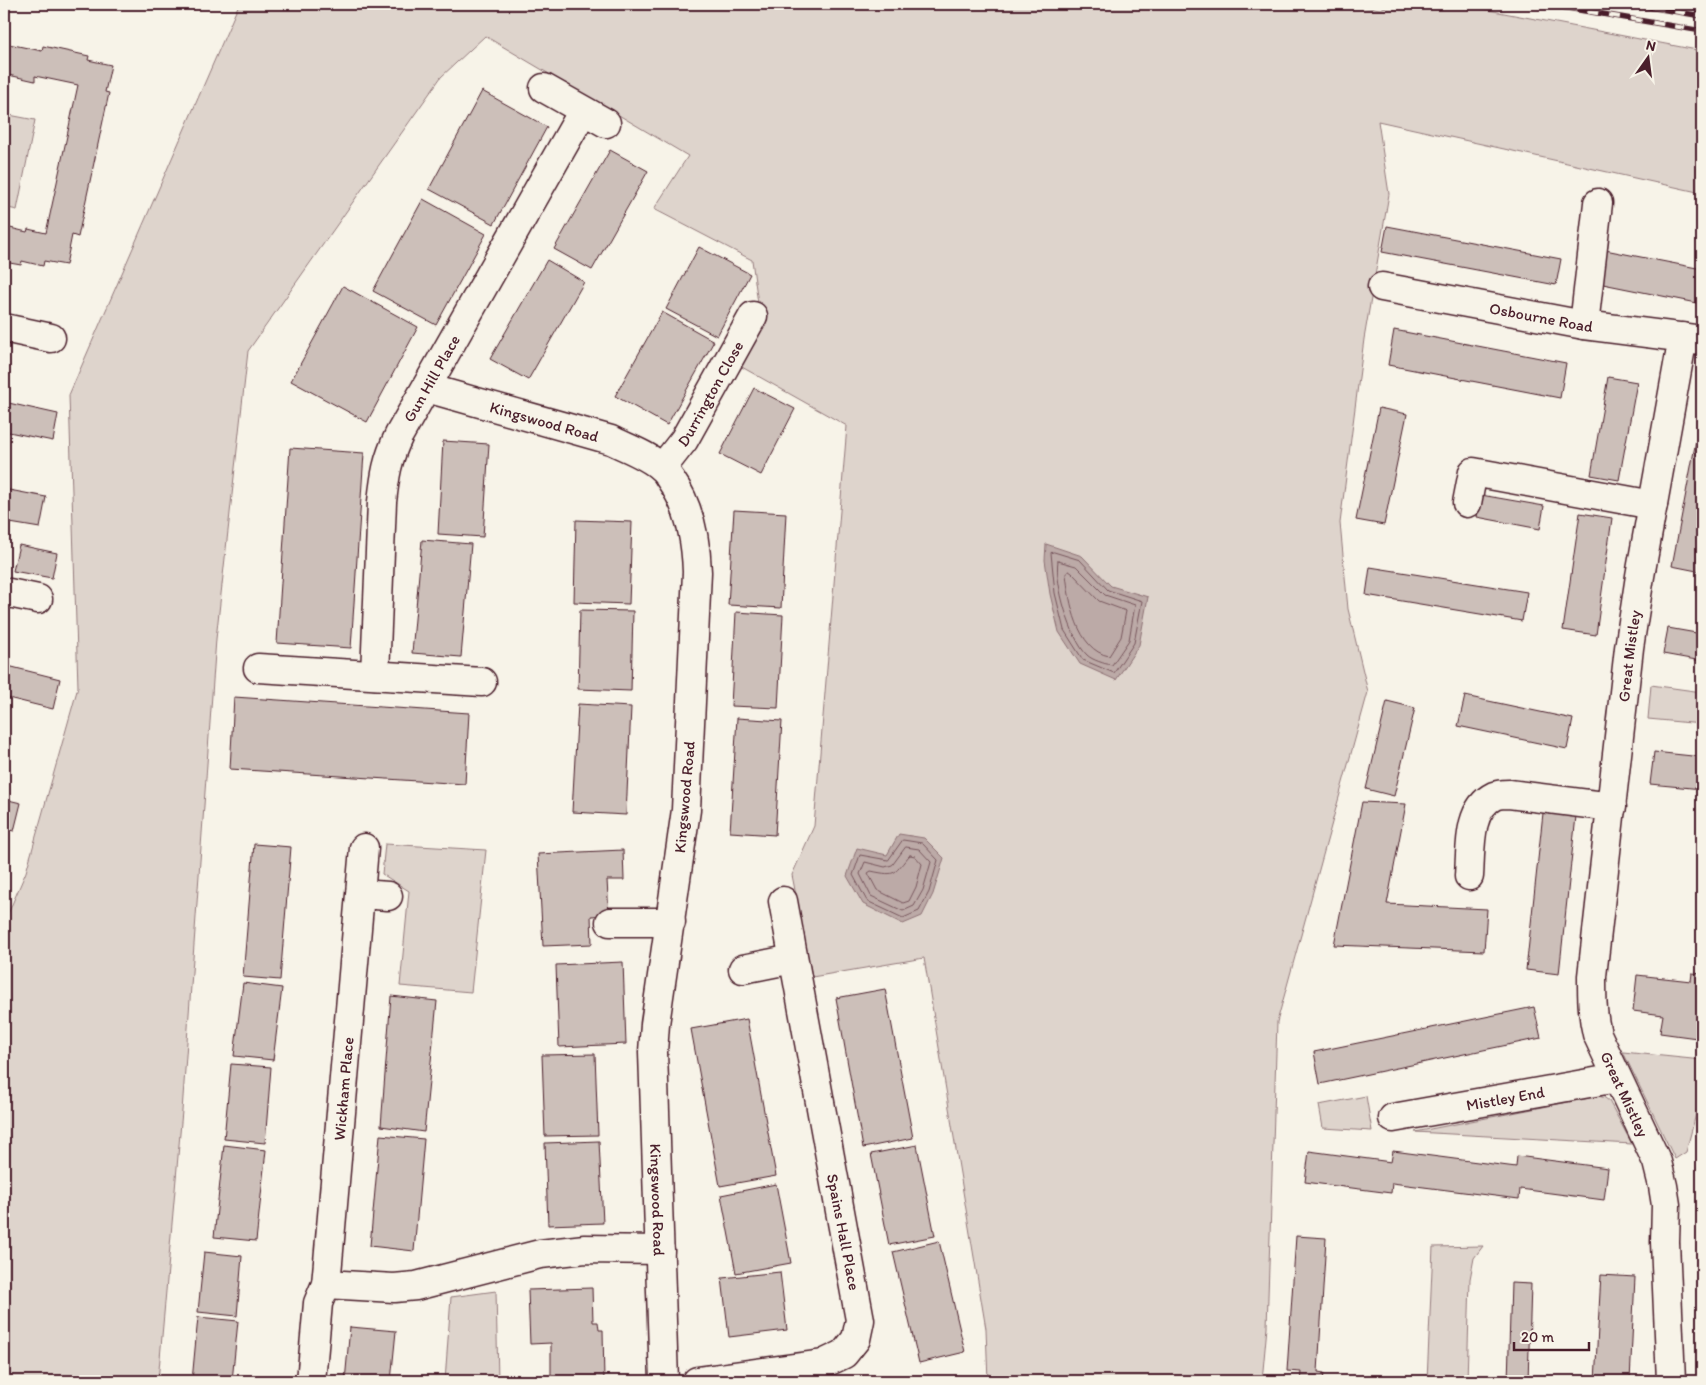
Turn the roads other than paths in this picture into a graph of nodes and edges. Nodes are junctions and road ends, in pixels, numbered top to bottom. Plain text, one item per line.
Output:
1 (544, 88) dead end
2 (1598, 203) dead end
3 (1382, 286) dead end
4 (753, 316) dead end
5 (1584, 325) junction
6 (4, 328) edge
7 (51, 338) dead end
8 (1692, 338) edge
9 (428, 388) junction
10 (662, 468) junction
11 (1467, 503) dead end
12 (1653, 505) junction
13 (4, 592) edge
14 (38, 599) dead end
15 (258, 668) dead end
16 (375, 676) junction
17 (482, 682) dead end
18 (1612, 807) junction
19 (364, 848) dead end
20 (1469, 876) dead end
21 (361, 894) junction
22 (388, 896) dead end
23 (783, 902) dead end
24 (610, 922) dead end
25 (671, 922) junction
26 (793, 959) junction
27 (743, 968) dead end
28 (1617, 1078) junction
29 (1393, 1118) dead end
30 (660, 1250) junction
31 (326, 1284) junction
32 (807, 1374) edge
33 (311, 1381) edge
34 (664, 1381) edge
35 (697, 1381) edge
36 (1671, 1381) edge

1 - 9 street, Gun Hill Place
2 - 5 street
3 - 5 street, Osbourne Road
4 - 10 street, Durrington Close
5 - 8 street, Osbourne Road
6 - 7 street
8 - 12 street, Great Mistley
9 - 10 street, Kingswood Road
9 - 16 street, Gun Hill Place
10 - 25 street, Kingswood Road
11 - 12 street
12 - 18 street, Great Mistley
13 - 14 street
15 - 16 street
16 - 17 street
18 - 20 street
18 - 28 street, Great Mistley
19 - 21 street, Wickham Place
21 - 22 street
21 - 31 street, Wickham Place
23 - 26 street, Spains Hall Place
24 - 25 street
25 - 30 street, Kingswood Road
26 - 27 street
26 - 32 street, Spains Hall Place
28 - 29 street, Mistley End
28 - 36 street, Great Mistley
30 - 31 street
30 - 34 street, Kingswood Road
31 - 33 street, Wickham Place
32 - 35 street, Spains Hall Place

